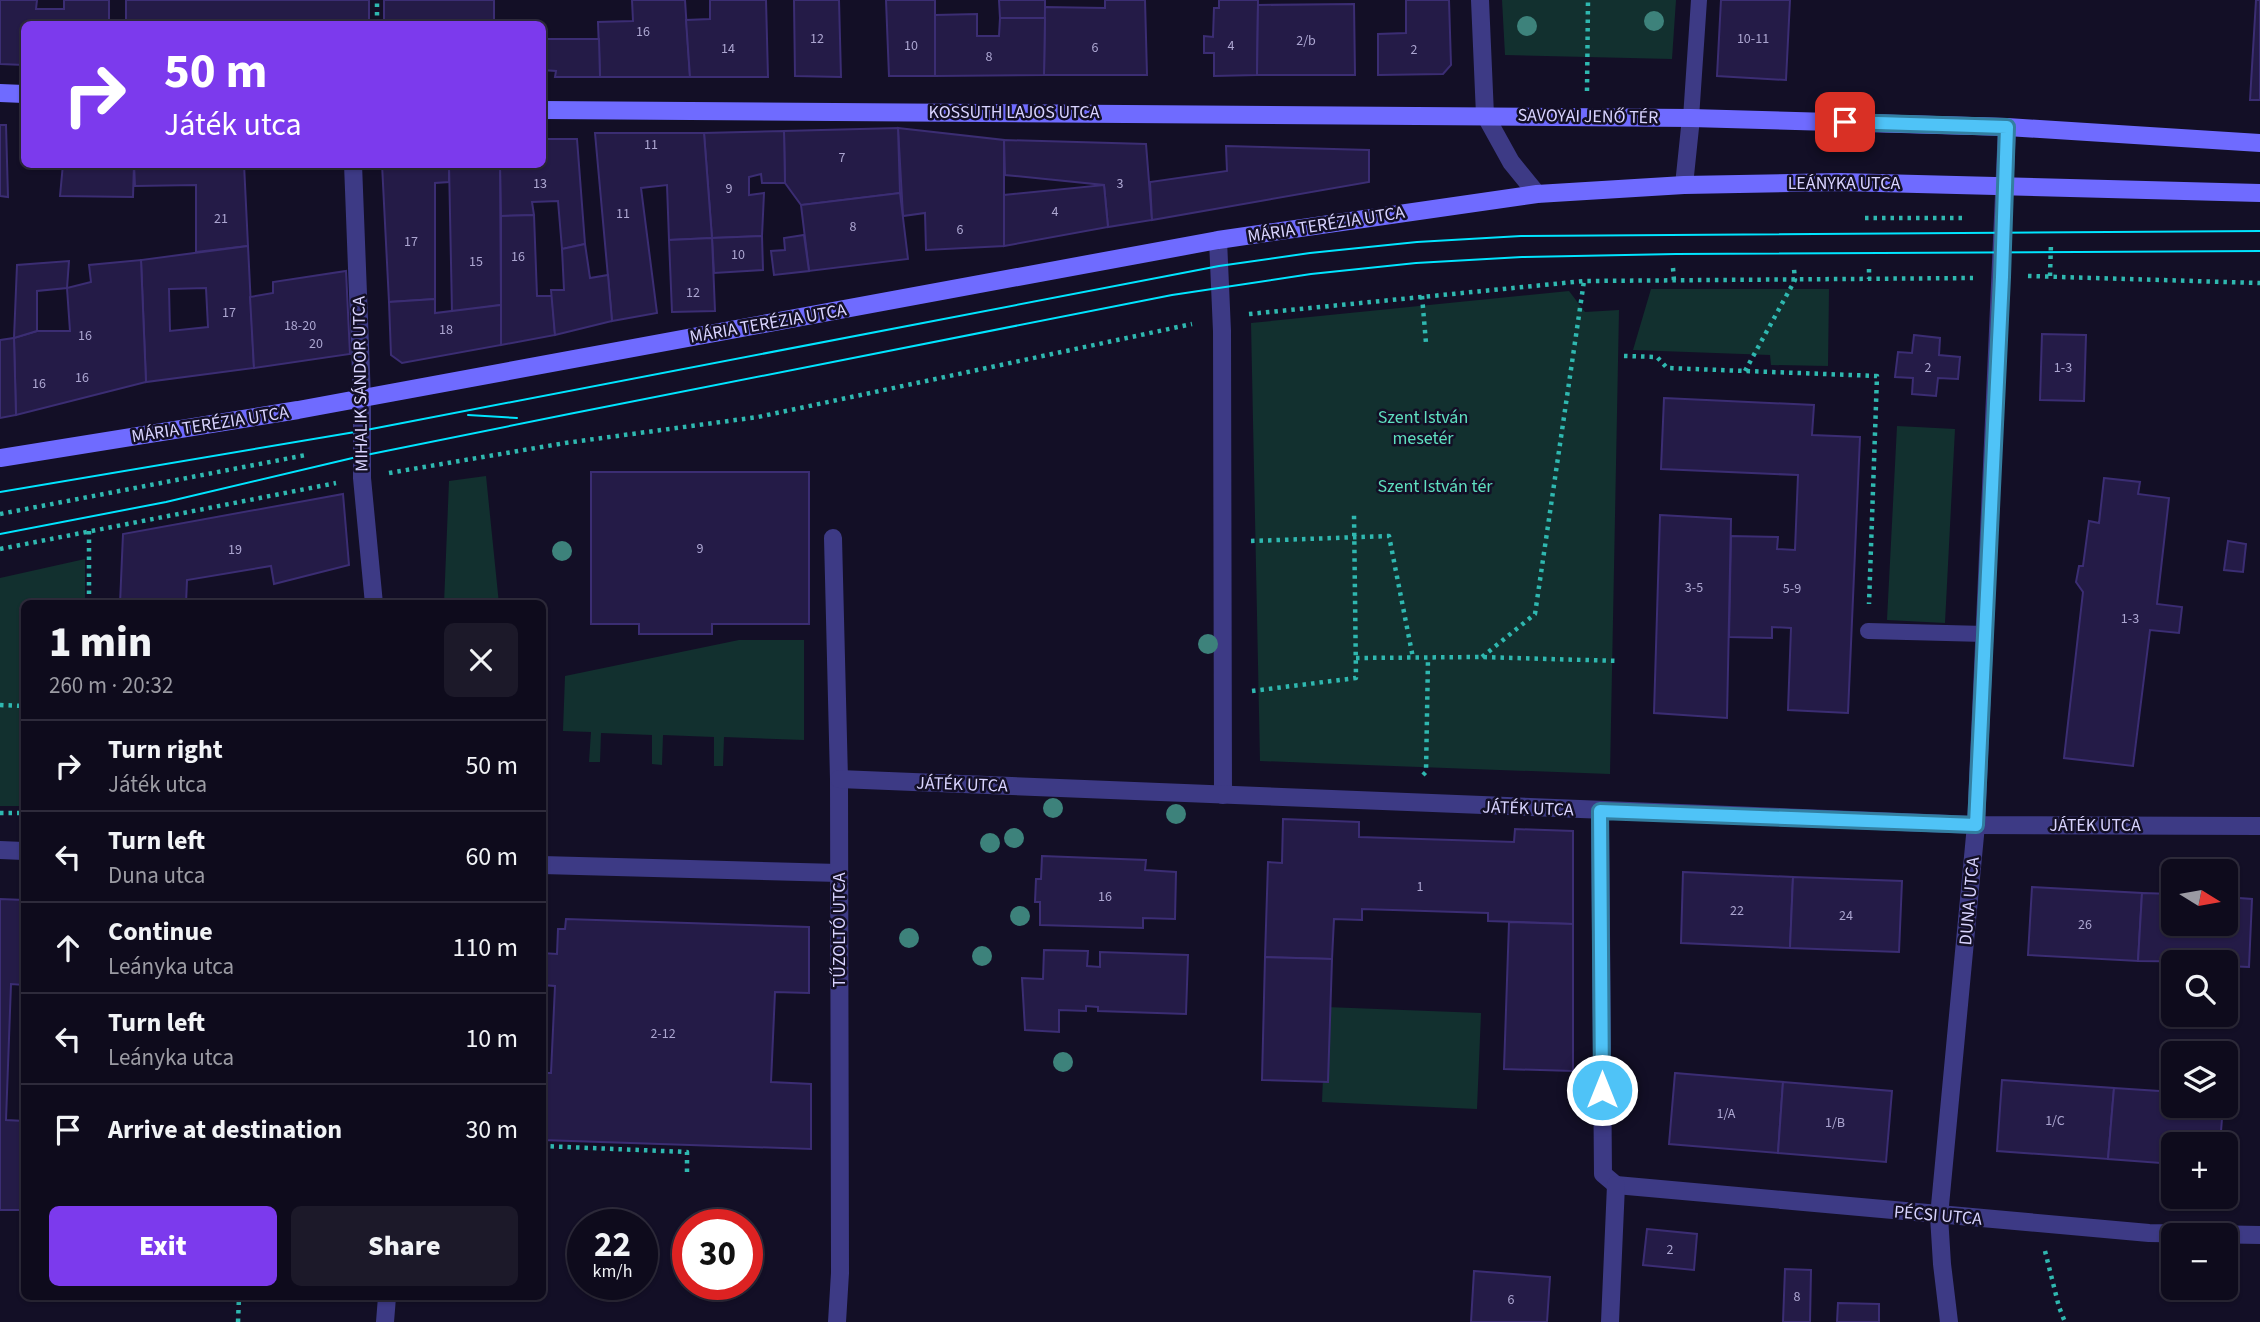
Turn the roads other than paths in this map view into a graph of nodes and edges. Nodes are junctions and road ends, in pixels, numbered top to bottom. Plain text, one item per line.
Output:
1 (1480, 0) edge
2 (1699, 0) edge
3 (0, 93) edge
4 (21, 94) edge
5 (546, 110) edge
6 (1485, 115) junction
7 (1690, 118) junction
8 (2007, 127) junction
9 (2260, 143) edge
10 (353, 168) edge
11 (1684, 185) junction
12 (2005, 186) junction
13 (2260, 193) edge
14 (1537, 194) junction
15 (1218, 240) junction
16 (362, 397) junction
17 (0, 458) edge
18 (833, 538) dead end
19 (374, 600) edge
20 (1868, 631) road end
21 (1985, 635) junction
22 (839, 779) junction
23 (1223, 795) junction
24 (1600, 811) junction
25 (1976, 825) junction
26 (2260, 826) edge
27 (0, 850) edge
28 (21, 851) edge
29 (546, 865) edge
30 (839, 873) junction
31 (1616, 1185) junction
32 (1940, 1216) junction
33 (2260, 1234) edge
34 (387, 1300) edge
35 (385, 1322) edge
36 (837, 1322) edge
37 (1610, 1322) edge
38 (1949, 1322) edge

1 - 6 street, SAVOYAI JENŐ TÉR
2 - 7 lane
3 - 4 main road
5 - 6 main road, KOSSUTH LAJOS UTCA
6 - 7 main road, SAVOYAI JENŐ TÉR
6 - 14 street, SAVOYAI JENŐ TÉR
7 - 8 main road
7 - 11 street
8 - 9 main road
8 - 12 street
10 - 16 street, MIHALIK SÁNDOR UTCA
11 - 12 main road, LEÁNYKA UTCA
11 - 14 main road
12 - 13 main road, LEÁNYKA UTCA
12 - 21 street, DUNA UTCA
14 - 15 main road, MÁRIA TERÉZIA UTCA
15 - 16 main road, MÁRIA TERÉZIA UTCA
15 - 23 street
16 - 17 main road, MÁRIA TERÉZIA UTCA
16 - 19 street, MIHALIK SÁNDOR UTCA
18 - 22 street, TŰZOLTÓ UTCA
20 - 21 lane
21 - 25 street, DUNA UTCA
22 - 23 street, JÁTÉK UTCA
22 - 30 street, TŰZOLTÓ UTCA
23 - 24 street, JÁTÉK UTCA
24 - 25 street, JÁTÉK UTCA
24 - 31 street
25 - 26 street, JÁTÉK UTCA
25 - 32 street, DUNA UTCA
27 - 28 street
29 - 30 street
30 - 36 street, TŰZOLTÓ UTCA
31 - 32 street, PÉCSI UTCA
31 - 37 street
32 - 33 street, PÉCSI UTCA
32 - 38 street, DUNA UTCA
34 - 35 street

